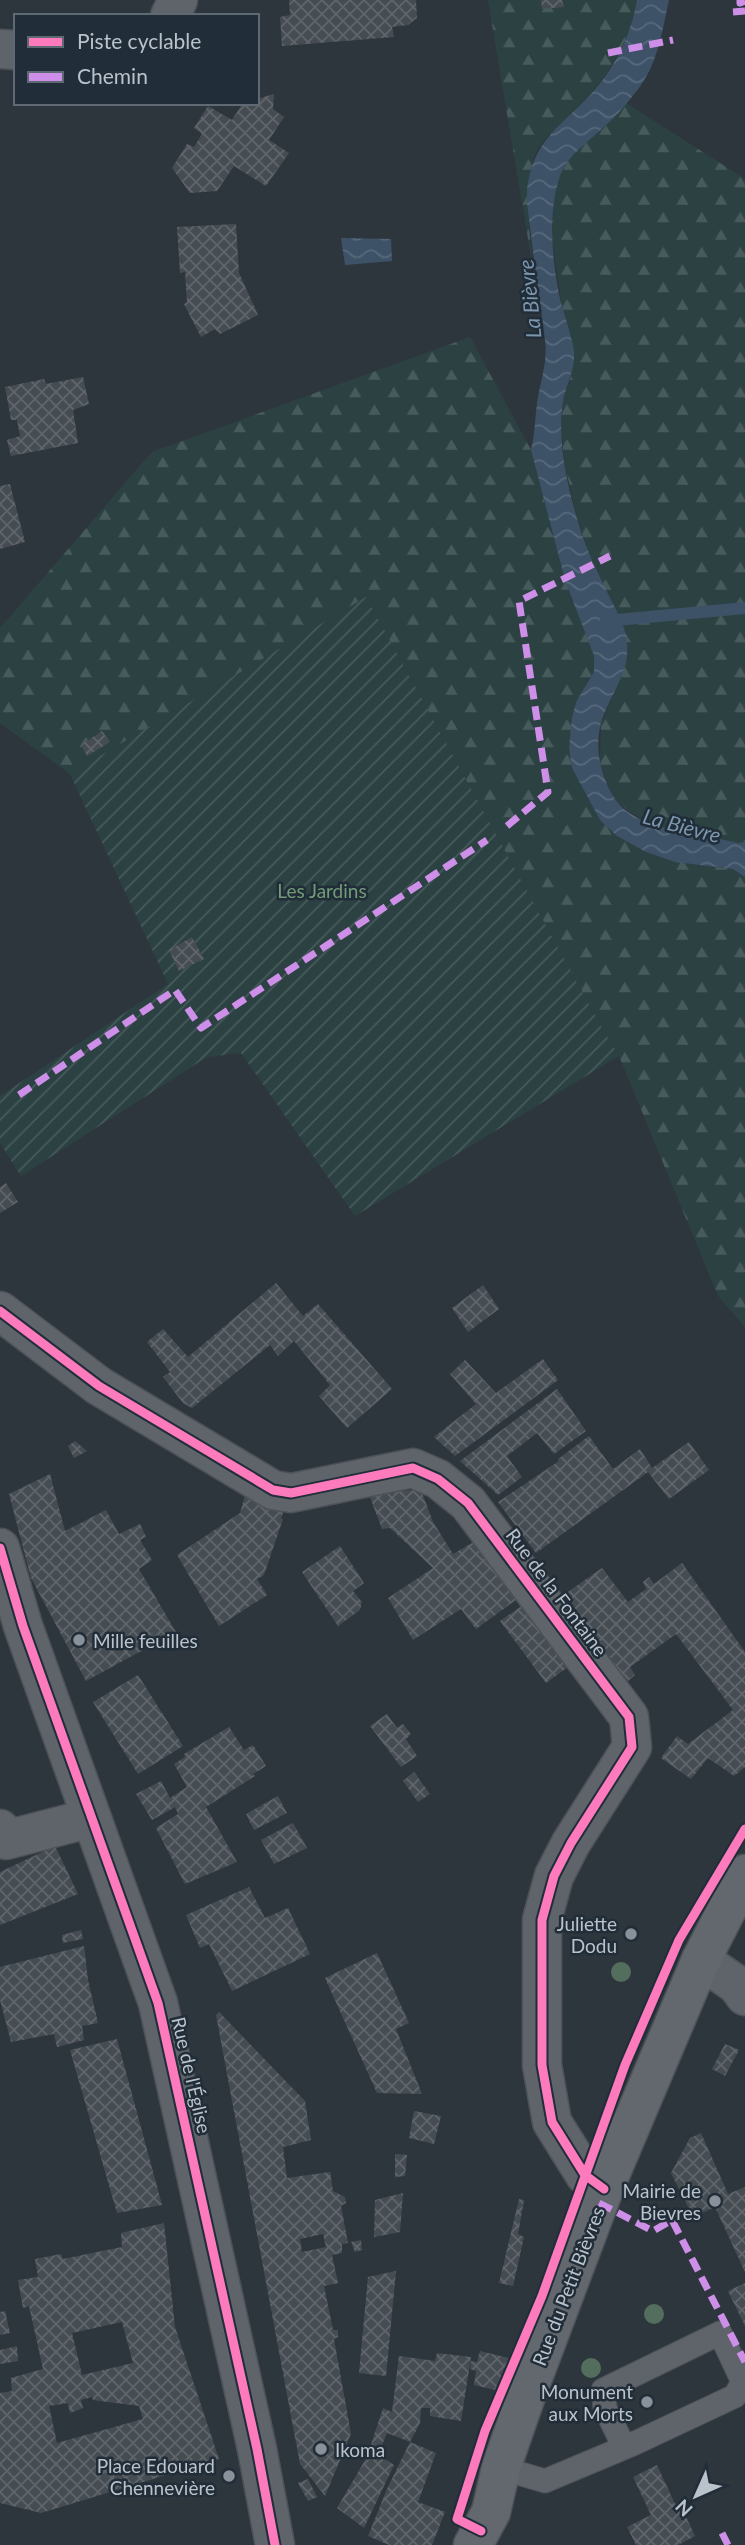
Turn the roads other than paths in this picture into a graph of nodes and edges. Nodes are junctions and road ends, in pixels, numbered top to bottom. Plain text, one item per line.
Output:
1 (0, 1311) edge
2 (0, 1548) edge
3 (11, 1632) edge
4 (91, 1818) junction
5 (0, 1829) edge
6 (745, 1874) edge
7 (701, 1960) junction
8 (745, 1996) edge
9 (604, 2189) junction
10 (624, 2447) junction
11 (501, 2468) junction
12 (493, 2528) edge
13 (275, 2545) edge
14 (473, 2545) edge

1 - 9 street, Rue de la Fontaine
2 - 3 street, Rue de l'Église
3 - 4 street, Rue de l'Église
4 - 5 street
4 - 13 street, Rue de l'Église
6 - 7 street, Rue du Petit Bièvres
7 - 8 street
7 - 9 street, Rue du Petit Bièvres
9 - 11 street, Rue du Petit Bièvres
10 - 10 lane
10 - 11 lane
11 - 12 street, Rue du Petit Bièvres
12 - 14 street, Rue du Petit Bièvres

